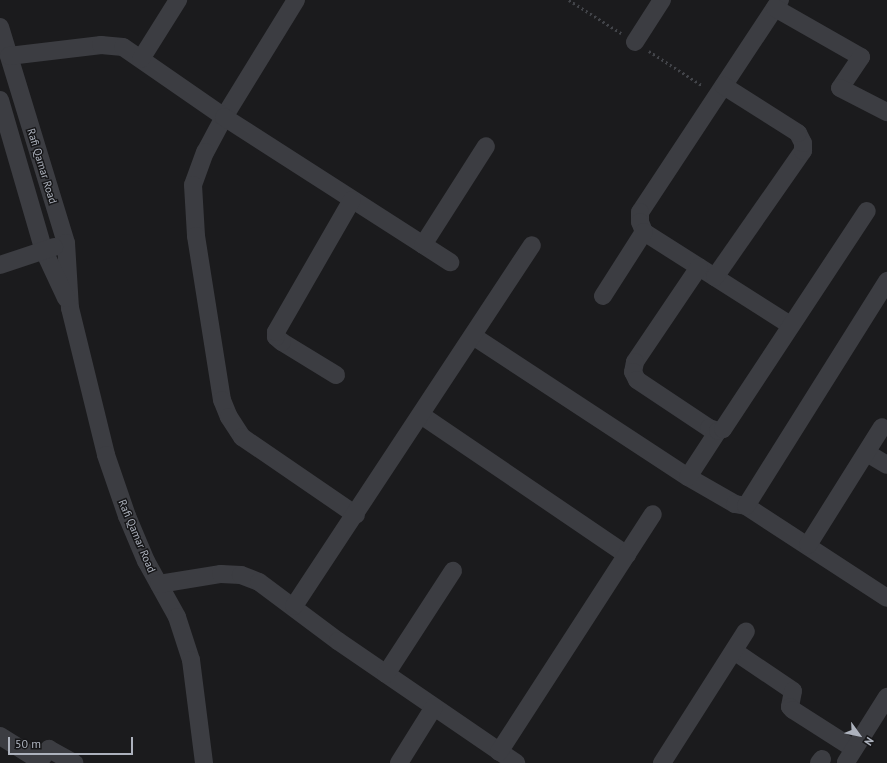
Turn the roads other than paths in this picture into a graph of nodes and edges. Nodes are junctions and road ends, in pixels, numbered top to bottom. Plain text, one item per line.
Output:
1 (178, 0) edge
2 (296, 0) edge
3 (662, 0) edge
4 (778, 4) edge
5 (0, 27) edge
6 (635, 42) dead end
7 (9, 56) junction
8 (141, 59) junction
9 (724, 86) junction
10 (0, 100) edge
11 (887, 112) edge
12 (224, 117) junction
13 (486, 146) dead end
14 (352, 200) junction
15 (867, 212) dead end
16 (644, 232) junction
17 (66, 243) junction
18 (423, 244) junction
19 (532, 245) dead end
20 (44, 251) junction
21 (450, 262) dead end
22 (0, 265) edge
23 (699, 267) junction
24 (715, 277) junction
25 (887, 281) edge
26 (603, 296) dead end
27 (70, 308) junction
28 (790, 325) junction
29 (473, 336) junction
30 (336, 376) dead end
31 (421, 415) junction
32 (882, 427) dead end
33 (718, 431) junction
34 (867, 452) junction
35 (887, 465) edge
36 (688, 477) junction
37 (746, 506) junction
38 (356, 514) junction
39 (654, 514) dead end
40 (808, 545) junction
41 (627, 555) junction
42 (453, 571) dead end
43 (159, 584) junction
44 (887, 598) edge
45 (294, 606) junction
46 (746, 631) dead end
47 (734, 651) junction
48 (386, 674) junction
49 (887, 697) edge
50 (434, 707) junction
51 (0, 736) edge
52 (499, 752) junction
53 (39, 762) edge
54 (74, 763) edge
55 (204, 763) edge
56 (399, 763) edge
57 (516, 763) edge
58 (662, 763) edge

1 - 8 street
2 - 12 street
3 - 6 street
4 - 9 street
4 - 11 street
5 - 7 street, Rafi Qamar Road
7 - 8 street
7 - 17 street, Rafi Qamar Road
8 - 12 street
9 - 16 street
9 - 24 street
10 - 20 street, Rafi Qamar Road
12 - 14 street
12 - 38 street
13 - 18 street
14 - 18 street
14 - 30 street
15 - 28 street
16 - 23 street
16 - 26 street
17 - 20 street
17 - 27 street, Rafi Qamar Road
18 - 21 street
19 - 29 street
20 - 22 street
20 - 27 street, Rafi Qamar Road
23 - 24 street
23 - 33 street
24 - 28 street
25 - 37 street
27 - 43 street, Rafi Qamar Road
28 - 33 street
29 - 31 street
29 - 36 street
31 - 38 street
31 - 41 street
32 - 34 street
33 - 36 street
34 - 35 street
34 - 40 street
36 - 37 street
37 - 40 street
38 - 45 street
39 - 41 street
40 - 44 street
41 - 52 street
42 - 48 street
43 - 45 street
43 - 55 street, Rafi Qamar Road
45 - 48 street
46 - 47 street
47 - 49 street
47 - 58 street
48 - 50 street
50 - 52 street
50 - 56 street
51 - 53 street
52 - 57 street
53 - 54 street

